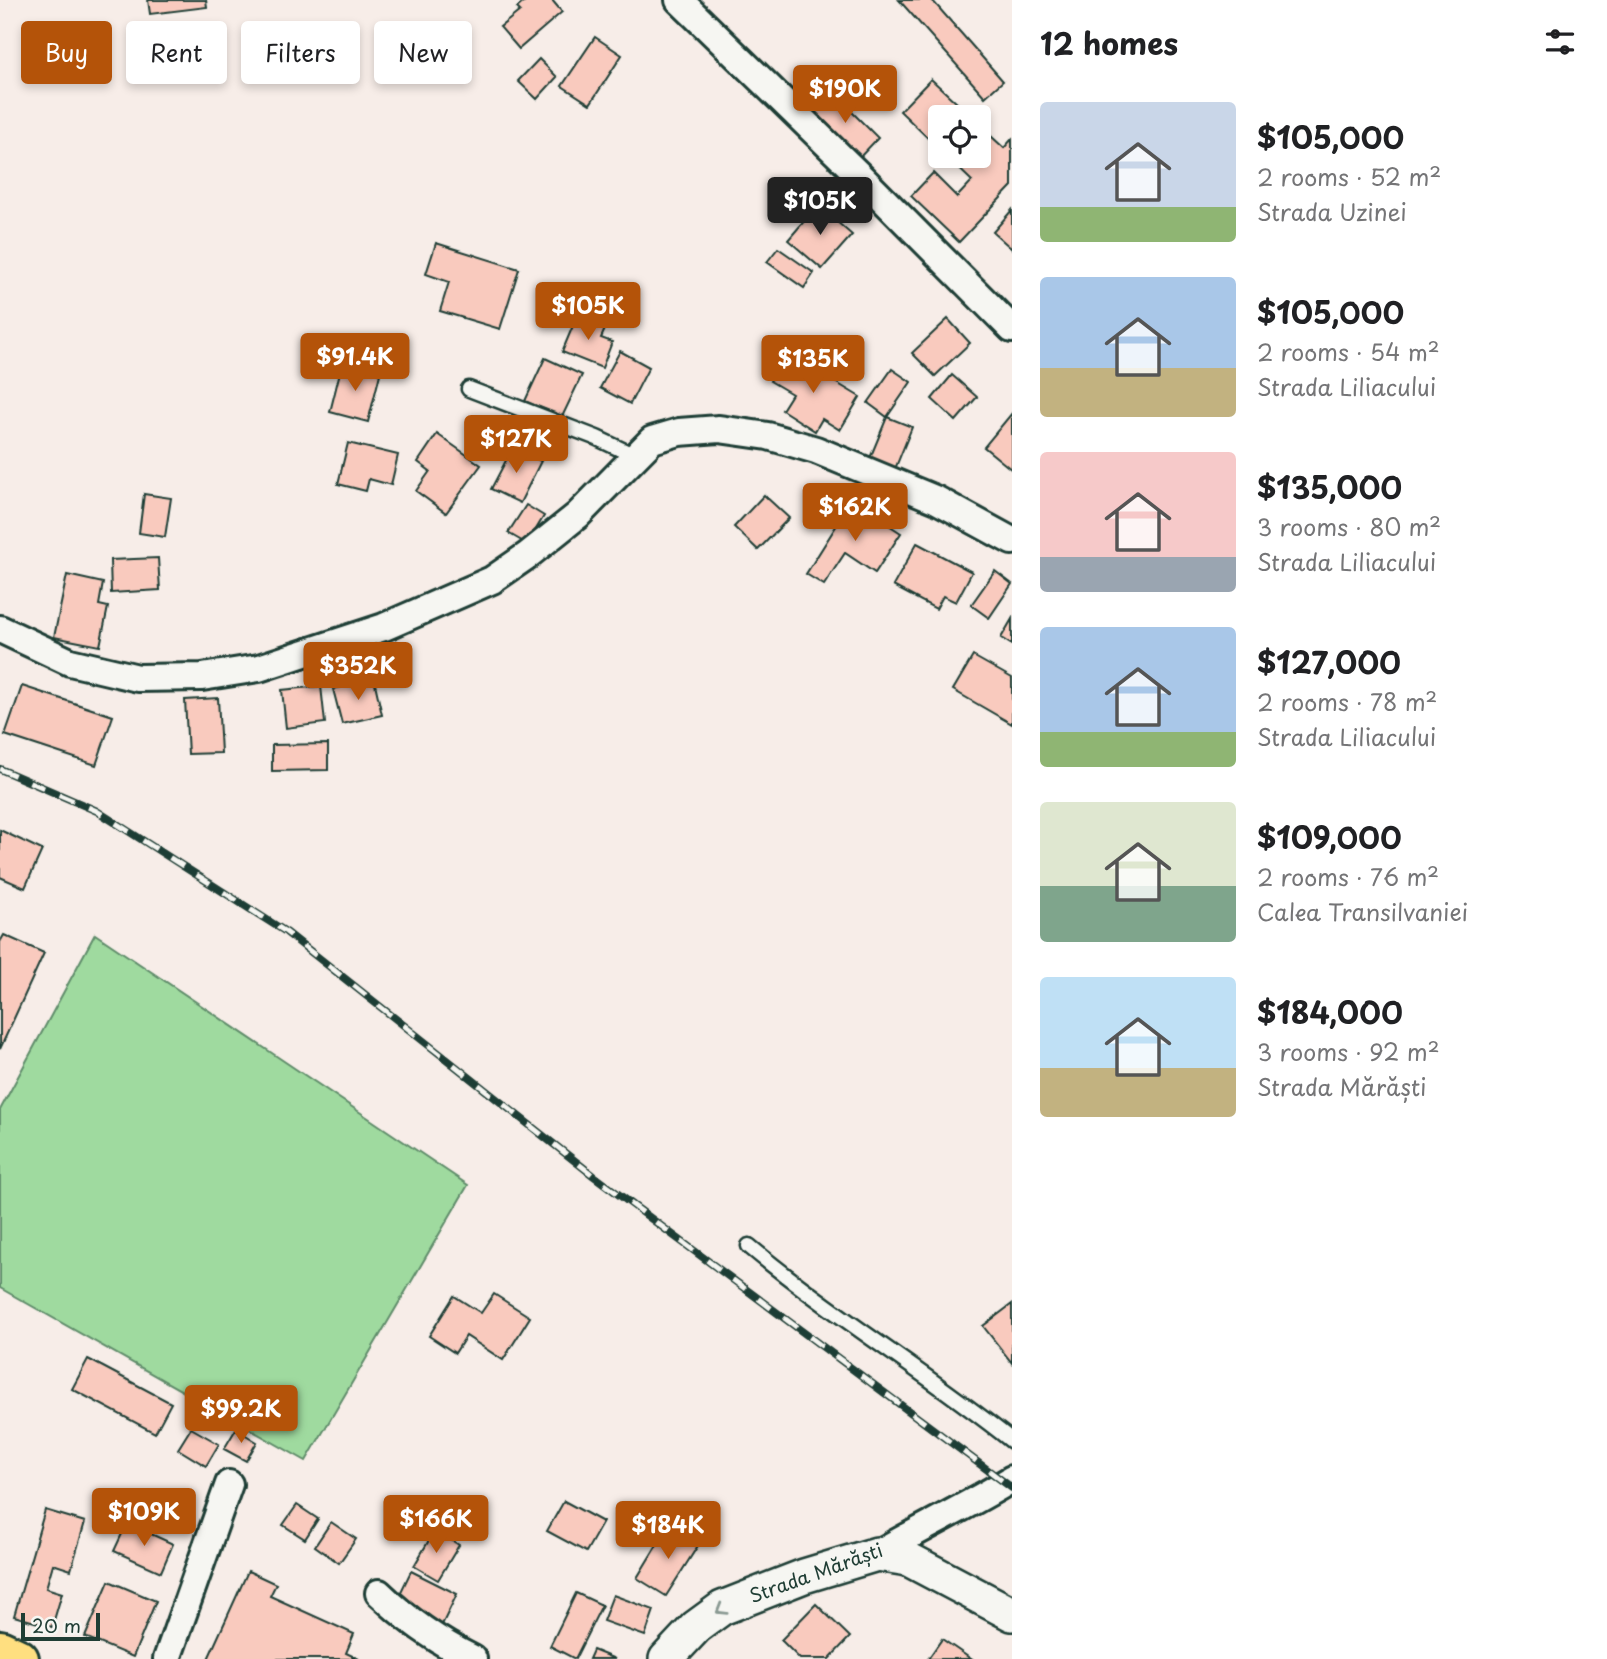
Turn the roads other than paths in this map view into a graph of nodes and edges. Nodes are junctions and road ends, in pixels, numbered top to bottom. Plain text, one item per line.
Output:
1 (679, 0) edge
2 (1012, 329) edge
3 (469, 389) dead end
4 (635, 456) junction
5 (1012, 541) edge
6 (0, 629) edge
7 (750, 1246) dead end
8 (1012, 1441) edge
9 (1012, 1479) edge
10 (229, 1484) dead end
11 (877, 1554) junction
12 (380, 1592) dead end
13 (1012, 1614) edge
14 (0, 1650) edge
15 (19, 1659) edge
16 (167, 1659) edge
17 (472, 1659) edge
18 (666, 1659) edge

1 - 2 street
3 - 4 lane
4 - 5 street
4 - 6 street
7 - 8 lane
9 - 11 street, Strada Mărăști
10 - 16 street
11 - 13 street
11 -> 18 street, Strada Mărăști
12 - 17 street
14 - 15 highway

